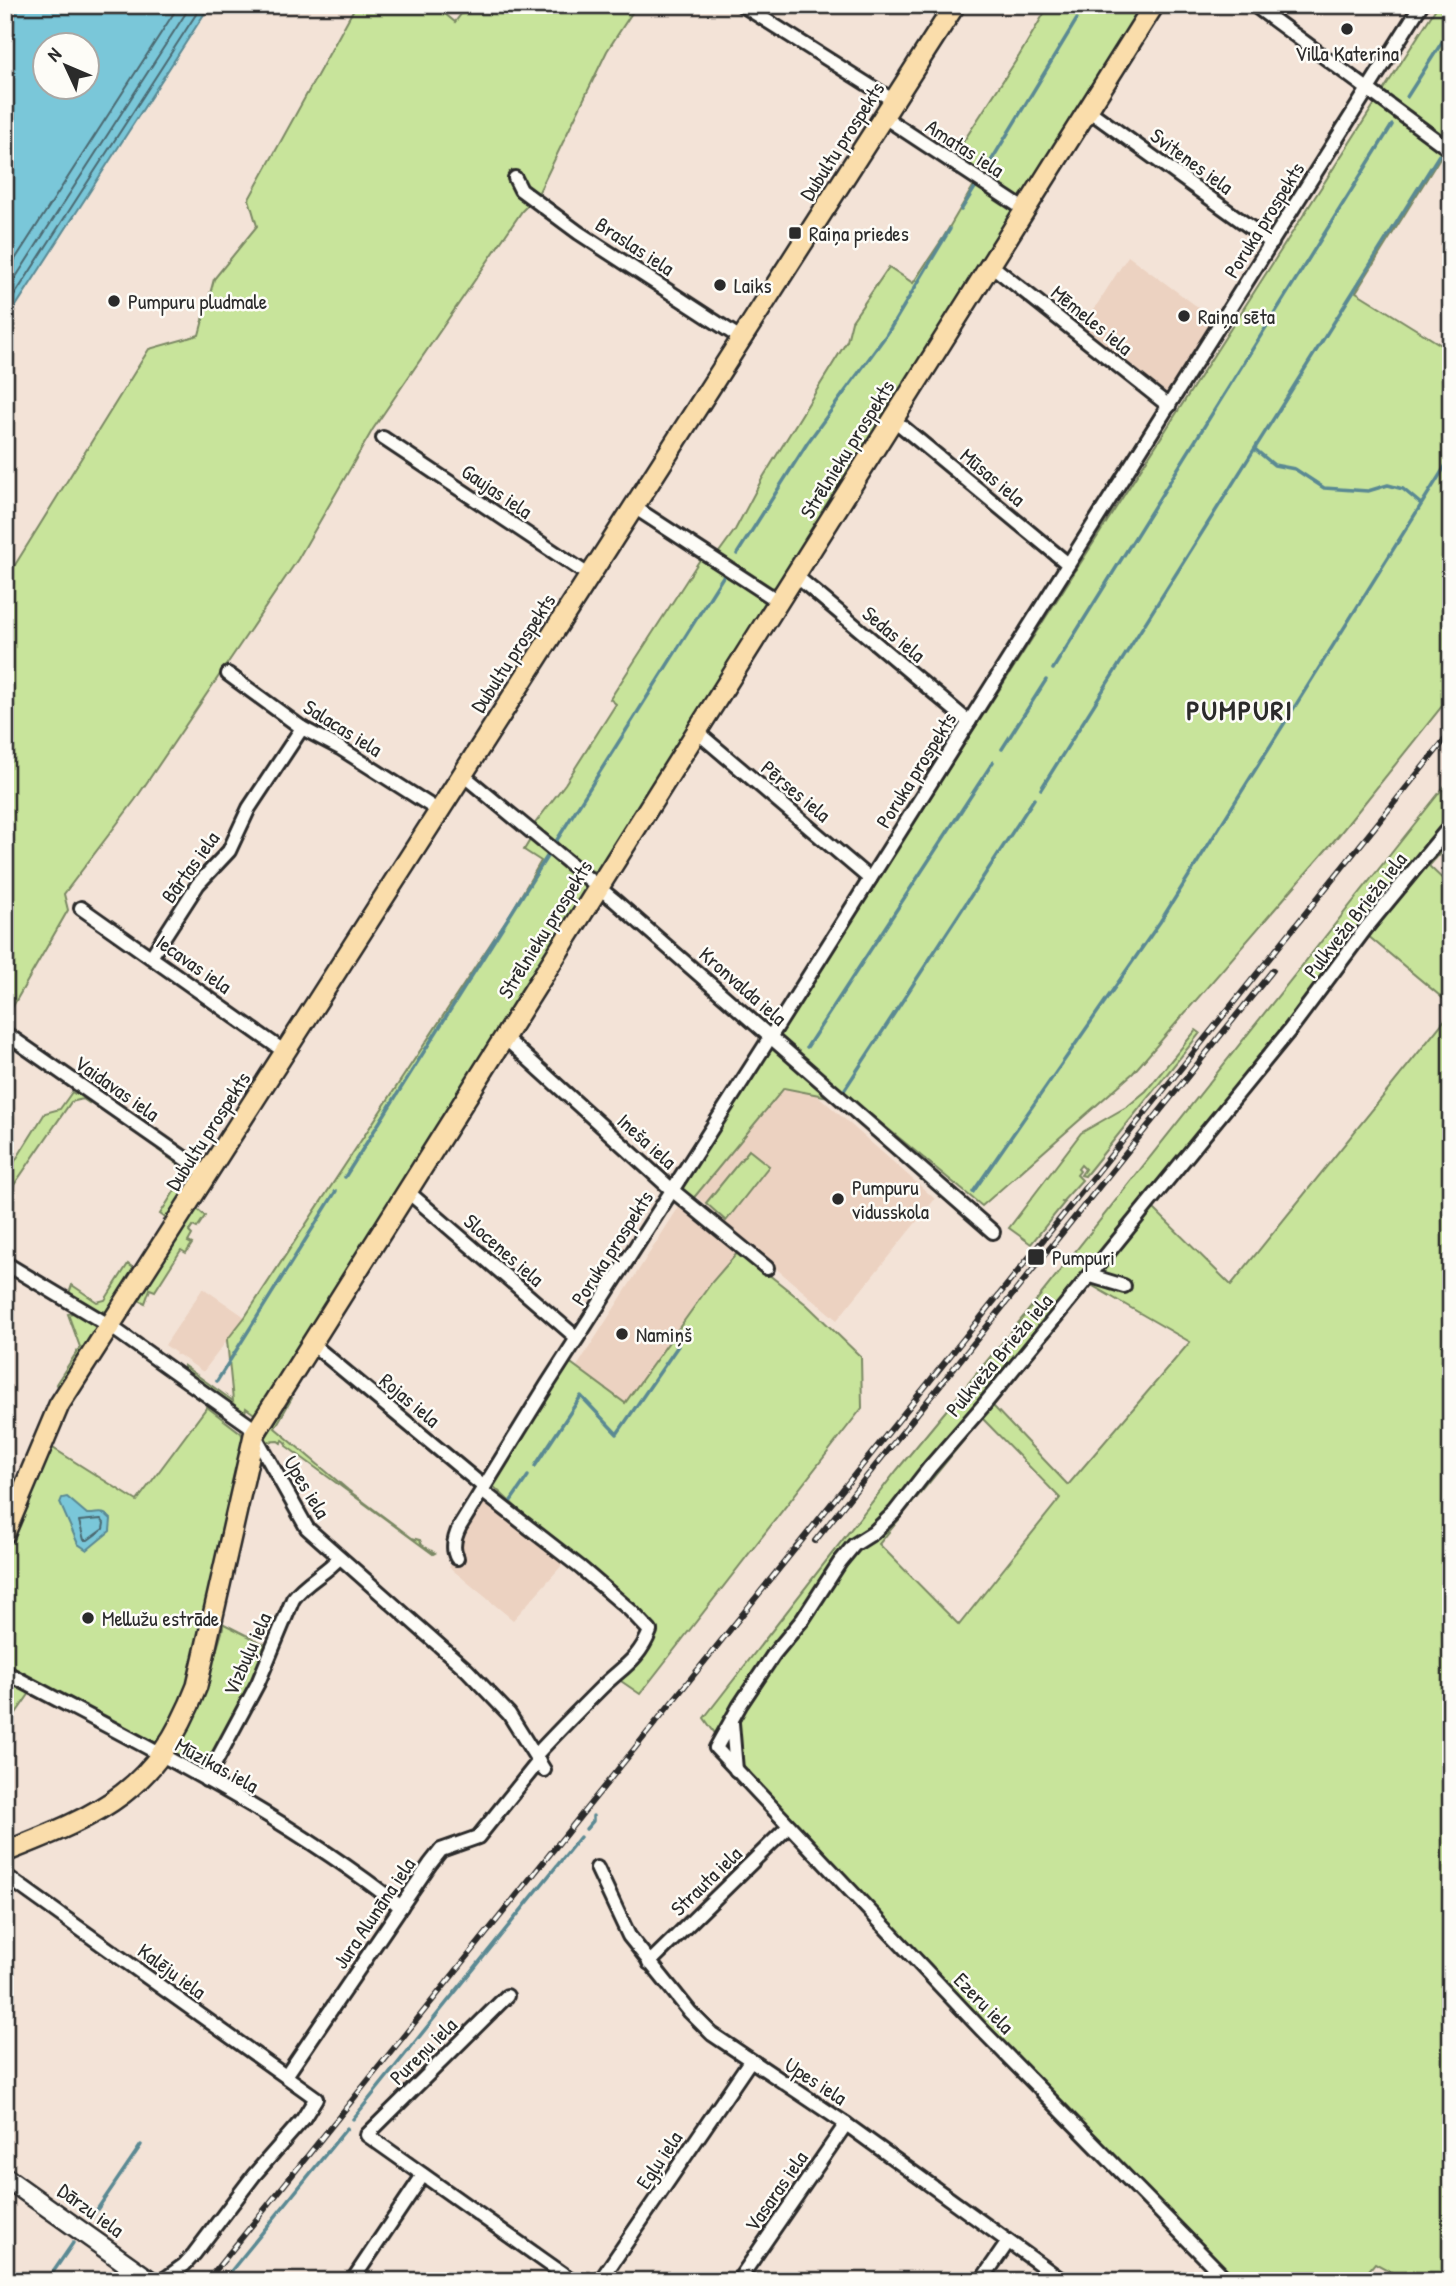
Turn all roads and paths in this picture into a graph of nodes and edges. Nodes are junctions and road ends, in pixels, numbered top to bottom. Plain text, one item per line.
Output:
1 (743, 5) edge
2 (955, 5) edge
3 (1154, 5) edge
4 (1254, 5) edge
5 (1421, 5) edge
6 (1370, 89) junction
7 (889, 109) junction
8 (1088, 110) junction
9 (1450, 150) edge
10 (515, 178) dead end
11 (1025, 211) junction
12 (1272, 243) junction
13 (991, 265) junction
14 (742, 339) junction
15 (1169, 406) junction
16 (893, 419) junction
17 (383, 438) dead end
18 (634, 507) junction
19 (1068, 564) junction
20 (795, 575) junction
21 (590, 576) junction
22 (778, 601) junction
23 (229, 674) dead end
24 (969, 722) junction
25 (302, 728) junction
26 (696, 732) junction
27 (463, 775) junction
28 (439, 811) junction
29 (1451, 825) edge
30 (870, 879) junction
31 (598, 886) junction
32 (80, 908) dead end
33 (151, 957) junction
34 (5, 1033) edge
35 (771, 1036) junction
36 (504, 1037) junction
37 (285, 1052) junction
38 (207, 1174) junction
39 (672, 1190) junction
40 (407, 1191) junction
41 (993, 1232) dead end
42 (5, 1263) edge
43 (767, 1268) dead end
44 (1091, 1276) junction
45 (1124, 1286) dead end
46 (110, 1326) junction
47 (577, 1338) junction
48 (311, 1343) junction
49 (254, 1435) junction
50 (483, 1489) junction
51 (5, 1533) edge
52 (339, 1558) junction
53 (457, 1558) dead end
54 (650, 1631) joint
55 (5, 1672) edge
56 (732, 1722) junction
57 (716, 1748) joint
58 (161, 1755) junction
59 (539, 1762) junction
60 (736, 1770) junction
61 (206, 1780) junction
62 (789, 1826) junction
63 (5, 1852) edge
64 (597, 1868) dead end
65 (5, 1875) edge
66 (401, 1907) junction
67 (649, 1963) junction
68 (507, 1996) dead end
69 (750, 2060) junction
70 (286, 2076) junction
71 (846, 2124) junction
72 (423, 2175) junction
73 (5, 2176) edge
74 (1008, 2242) junction
75 (151, 2281) edge
76 (162, 2281) edge
77 (352, 2281) edge
78 (573, 2281) edge
79 (600, 2281) edge
80 (738, 2281) edge
81 (981, 2281) edge
82 (1063, 2281) edge
83 (1228, 2281) edge

1 - 7 street, Amatas iela
2 - 7 main road, Dubultu prospekts
3 - 8 main road, Strēlnieku prospekts
4 - 6 street
5 - 6 street, Poruka prospekts
6 - 9 street
6 - 12 street, Poruka prospekts
7 - 11 street, Amatas iela
7 - 14 main road, Dubultu prospekts
8 - 11 main road, Strēlnieku prospekts
8 - 12 street, Svitenes iela
10 - 14 street, Braslas iela
11 - 13 main road, Strēlnieku prospekts
12 - 15 street, Poruka prospekts
13 - 15 street, Mēmeles iela
13 - 16 main road, Strēlnieku prospekts
14 - 18 main road, Dubultu prospekts
15 - 19 street, Poruka prospekts
16 - 19 street, Mūsas iela
16 - 20 main road, Strēlnieku prospekts
17 - 21 street, Gaujas iela
18 - 21 main road, Dubultu prospekts
18 - 22 street
19 - 24 street, Poruka prospekts
20 - 22 main road, Strēlnieku prospekts
20 - 24 street, Sedas iela
21 - 27 main road, Dubultu prospekts
22 - 26 main road, Strēlnieku prospekts
23 - 25 street, Salacas iela
24 - 30 street, Poruka prospekts
25 - 28 street, Salacas iela
25 - 33 street, Bārtas iela
26 - 30 street, Pērses iela
26 - 31 main road, Strēlnieku prospekts
27 - 28 main road, Dubultu prospekts
27 - 31 street, Kronvalda iela
28 - 37 main road, Dubultu prospekts
29 - 44 street, Pulkveža Brieža iela
30 - 35 street, Poruka prospekts
31 - 35 street, Kronvalda iela
31 - 36 main road, Strēlnieku prospekts
32 - 33 street, Iecavas iela
33 - 37 street, Iecavas iela
34 - 38 street, Vaidavas iela
35 - 39 street, Poruka prospekts
35 - 41 street, Kronvalda iela
36 - 39 street, Ineša iela
36 - 40 main road, Strēlnieku prospekts
37 - 38 main road, Dubultu prospekts
38 - 46 main road, Dubultu prospekts
39 - 43 street, Ineša iela
39 - 47 street, Poruka prospekts
40 - 47 street, Slocenes iela
40 - 48 main road, Strēlnieku prospekts
42 - 46 street, Upes iela
44 - 45 street
44 - 56 street, Pulkveža Brieža iela
46 - 49 street, Upes iela
46 - 51 main road, Dubultu prospekts
47 - 50 street, Poruka prospekts
48 - 49 main road, Strēlnieku prospekts
48 - 50 street, Rojas iela
49 - 52 street, Upes iela
49 - 58 main road, Strēlnieku prospekts
50 - 53 street, Poruka prospekts
50 - 54 street, Rojas iela
52 - 59 street, Upes iela
52 - 61 street, Vizbuļu iela
54 - 59 street, Jura Alunāna iela
55 - 58 street, Mūzikas iela
56 - 57 street, Pulkveža Brieža iela
56 - 60 street
57 - 60 street, Ezeru iela
58 - 61 street, Mūzikas iela
58 - 63 main road, Strēlnieku prospekts
59 - 66 street, Jura Alunāna iela
60 - 62 street, Ezeru iela
61 - 66 street, Mūzikas iela
62 - 67 street, Strauta iela
62 - 83 street, Ezeru iela
64 - 67 street, Upes iela
65 - 70 street, Kalēju iela
66 - 70 street, Jura Alunāna iela
67 - 69 street, Upes iela
68 - 72 street, Pureņu iela
69 - 71 street, Upes iela
69 - 79 street, Egļu iela
70 - 76 street, Kalēju iela
71 - 74 street, Upes iela
71 - 80 street, Vasaras iela
72 - 77 street
72 - 78 street
73 - 75 main road, Dārzu iela
74 - 81 street
74 - 82 street, Upes iela

